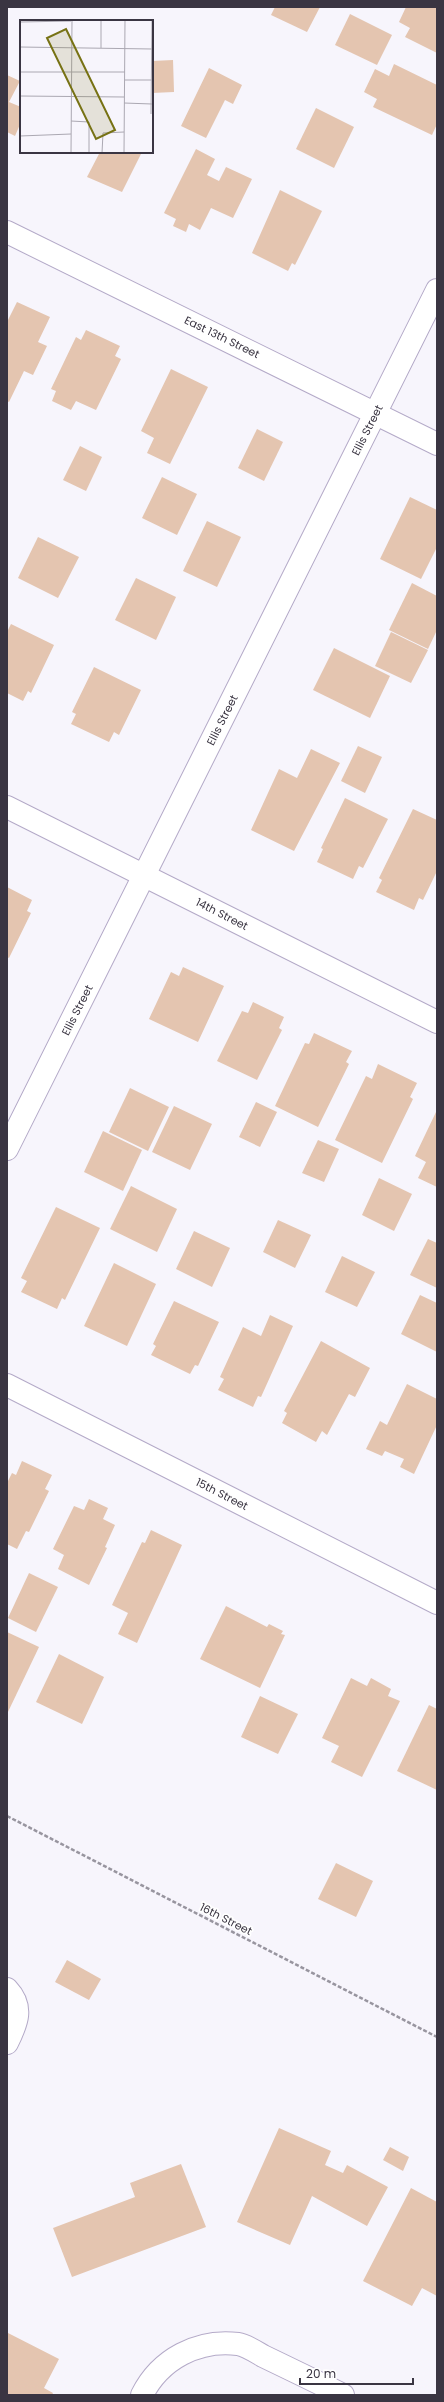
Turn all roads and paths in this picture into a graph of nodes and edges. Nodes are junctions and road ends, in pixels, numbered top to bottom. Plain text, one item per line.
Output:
1 (7, 232) edge
2 (437, 290) edge
3 (376, 413) junction
4 (437, 444) edge
5 (7, 807) edge
6 (145, 875) junction
7 (437, 1022) edge
8 (7, 1149) edge
9 (7, 1385) edge
10 (437, 1603) edge
11 (7, 1816) edge
12 (7, 1989) edge
13 (437, 2037) edge
14 (7, 2043) edge
15 (142, 2395) edge
16 (343, 2395) edge

1 - 3 street, East 13th Street
2 - 3 street, Ellis Street
3 - 4 street, East 13th Street
3 - 6 street, Ellis Street
5 - 6 street, 14th Street
6 - 7 street, 14th Street
6 - 8 street, Ellis Street
9 - 10 street, 15th Street
11 - 13 path, 16th Street
12 - 14 street
15 - 16 street

